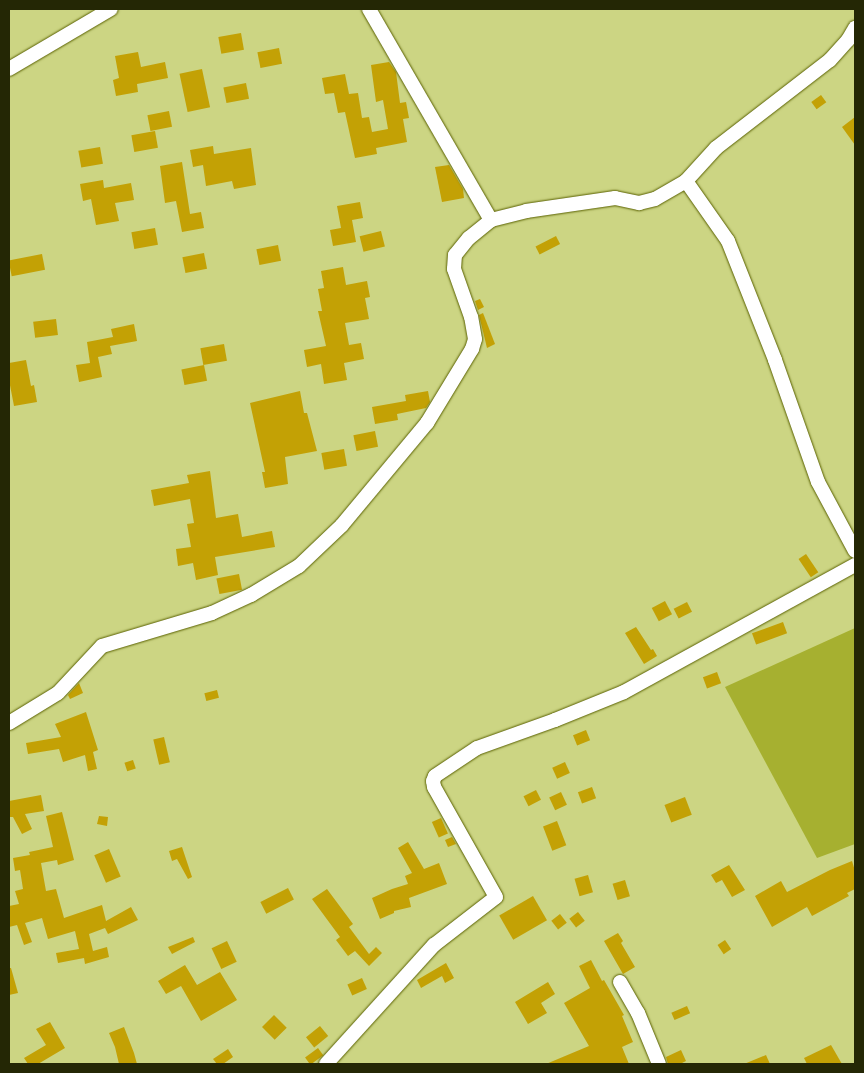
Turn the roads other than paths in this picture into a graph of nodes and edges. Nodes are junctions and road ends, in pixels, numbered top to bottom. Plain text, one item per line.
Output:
1 (111, 9) edge
2 (369, 9) edge
3 (855, 28) edge
4 (9, 68) edge
5 (686, 181) junction
6 (491, 220) junction
7 (855, 551) edge
8 (855, 565) edge
9 (9, 722) edge
10 (620, 982) dead end
11 (326, 1064) edge
12 (660, 1064) edge

1 - 4 street
2 - 6 street
3 - 5 street
5 - 6 street
5 - 7 street
6 - 9 street
8 - 11 street
10 - 12 street

